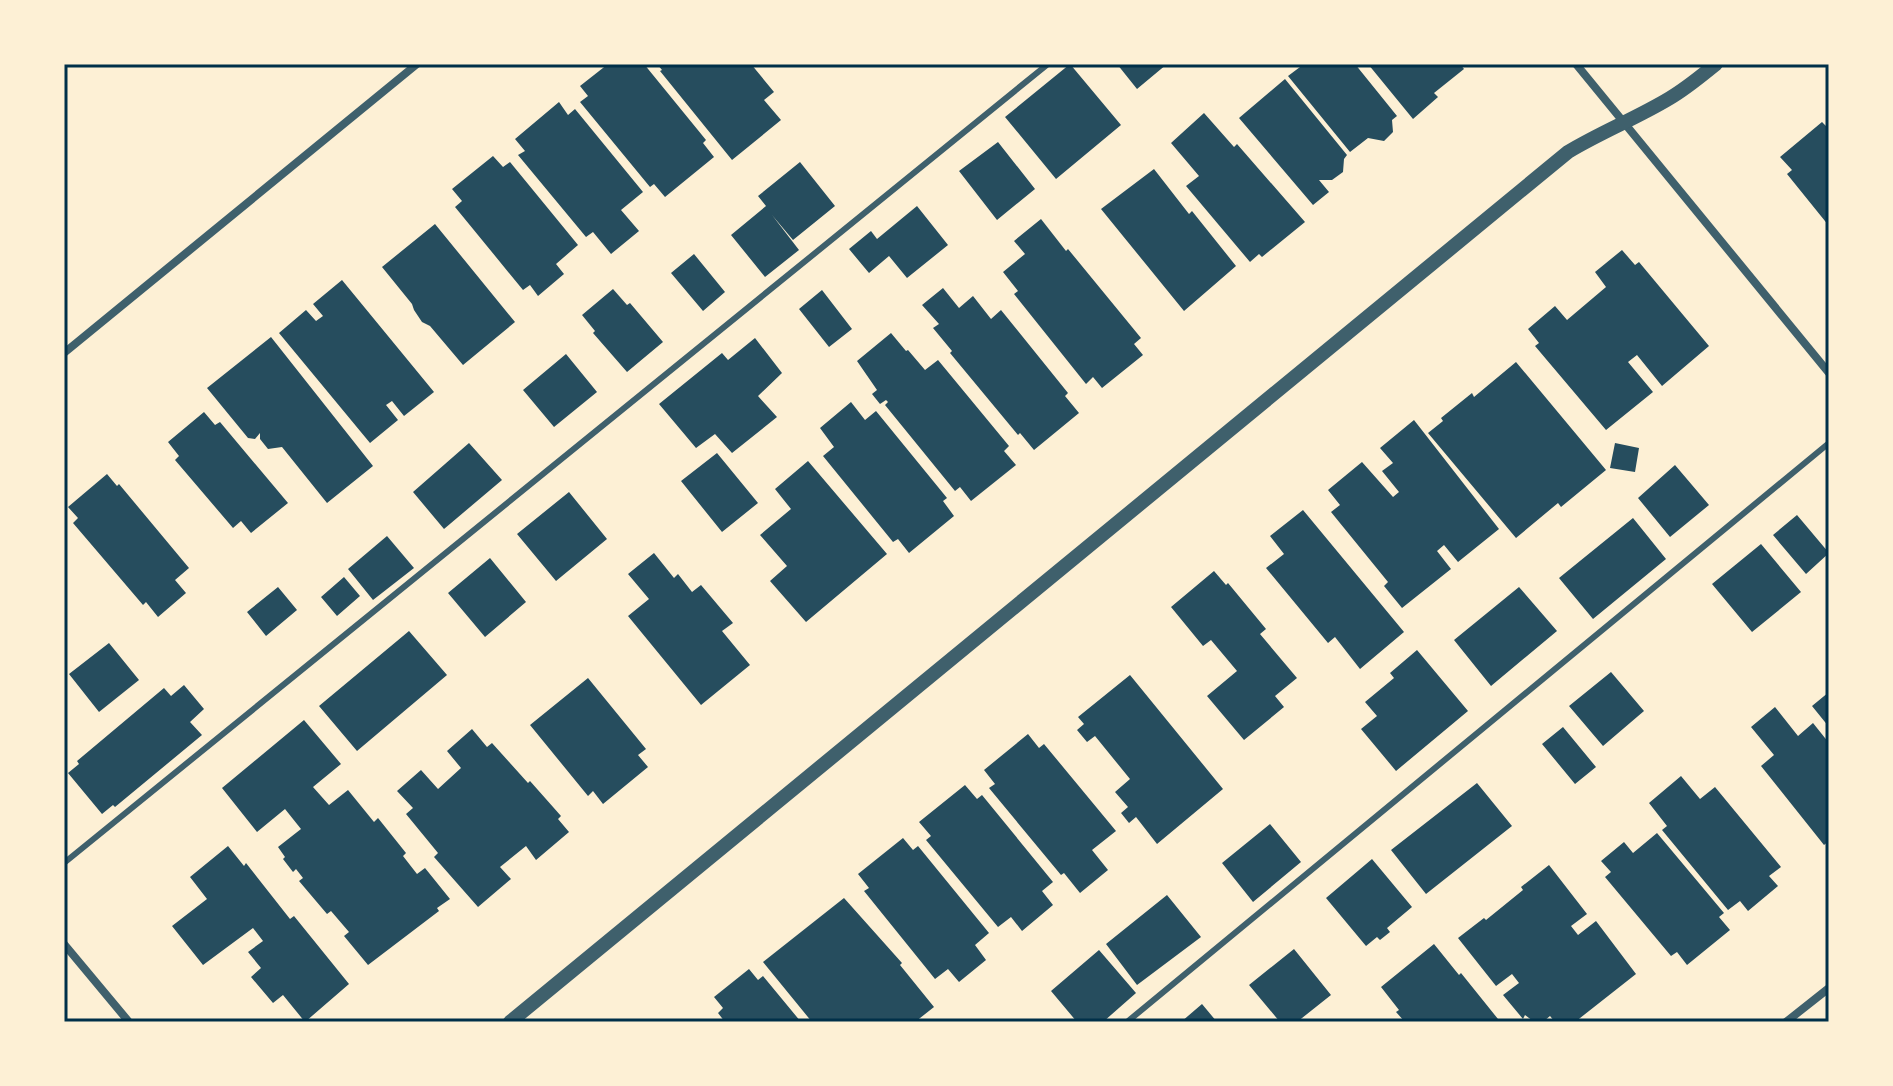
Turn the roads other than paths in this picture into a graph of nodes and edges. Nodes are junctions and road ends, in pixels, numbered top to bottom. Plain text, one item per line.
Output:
1 (417, 64) edge
2 (1048, 64) edge
3 (1576, 64) edge
4 (1716, 64) edge
5 (1625, 123) junction
6 (64, 353) edge
7 (1829, 373) edge
8 (1829, 443) edge
9 (64, 863) edge
10 (64, 944) edge
11 (1829, 988) edge
12 (129, 1022) edge
13 (510, 1022) edge
14 (1127, 1022) edge
15 (1786, 1022) edge

1 - 6 street
2 - 9 lane
3 - 5 street
4 - 5 street
5 - 7 street
5 - 13 street
8 - 14 lane
10 - 12 street
11 - 15 street

